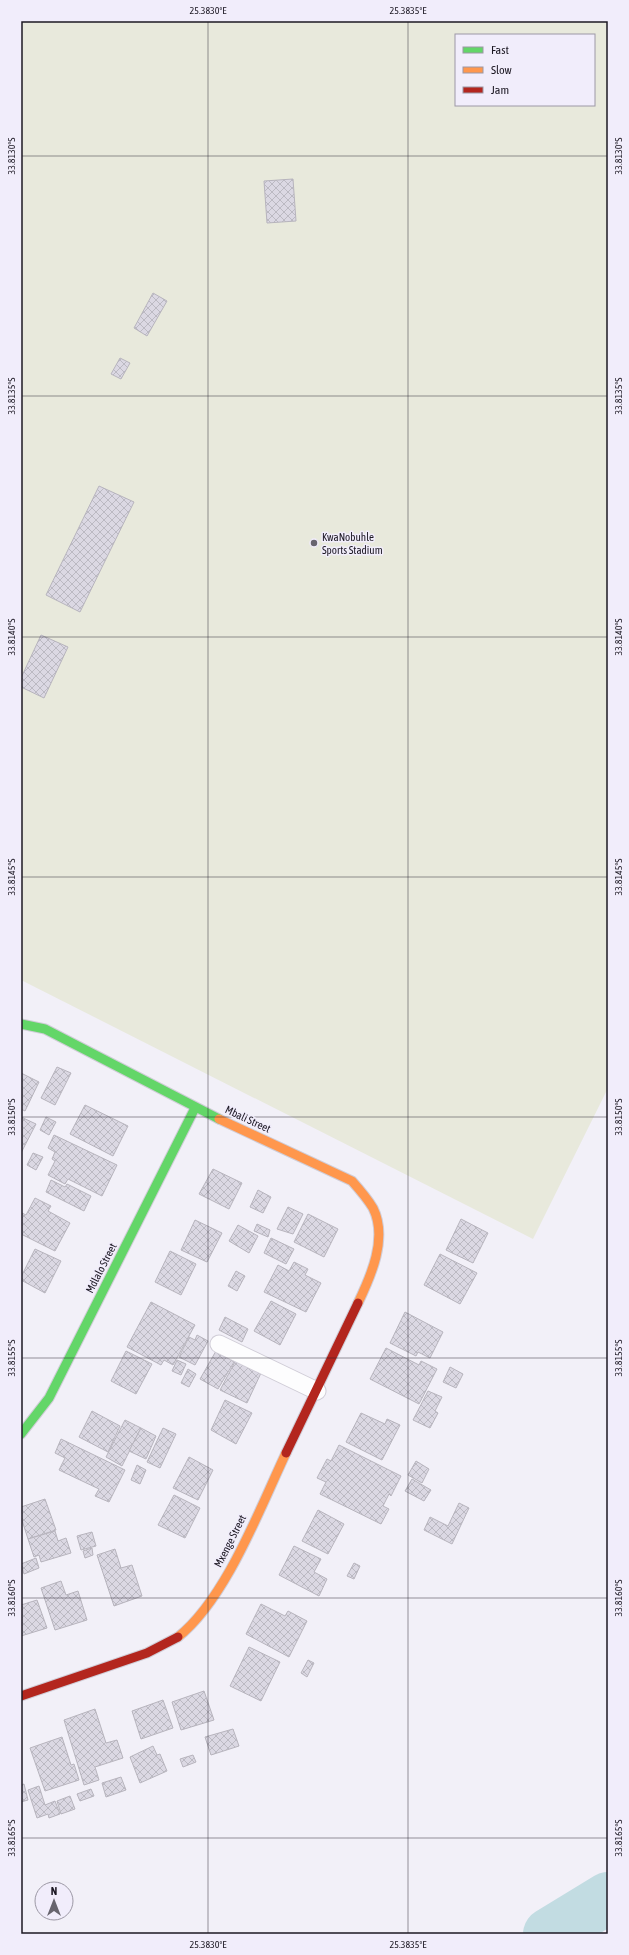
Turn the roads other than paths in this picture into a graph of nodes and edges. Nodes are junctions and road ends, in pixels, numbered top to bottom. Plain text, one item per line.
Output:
1 (21, 1024) edge
2 (195, 1108) junction
3 (362, 1295) joint
4 (219, 1344) dead end
5 (317, 1391) junction
6 (21, 1434) edge
7 (21, 1696) edge

1 - 2 street, Mbali Street
2 - 3 street, Mbali Street
2 - 6 street, Mdlalo Street
3 - 5 street, Mxenge Street
4 - 5 lane
5 - 7 street, Mxenge Street

